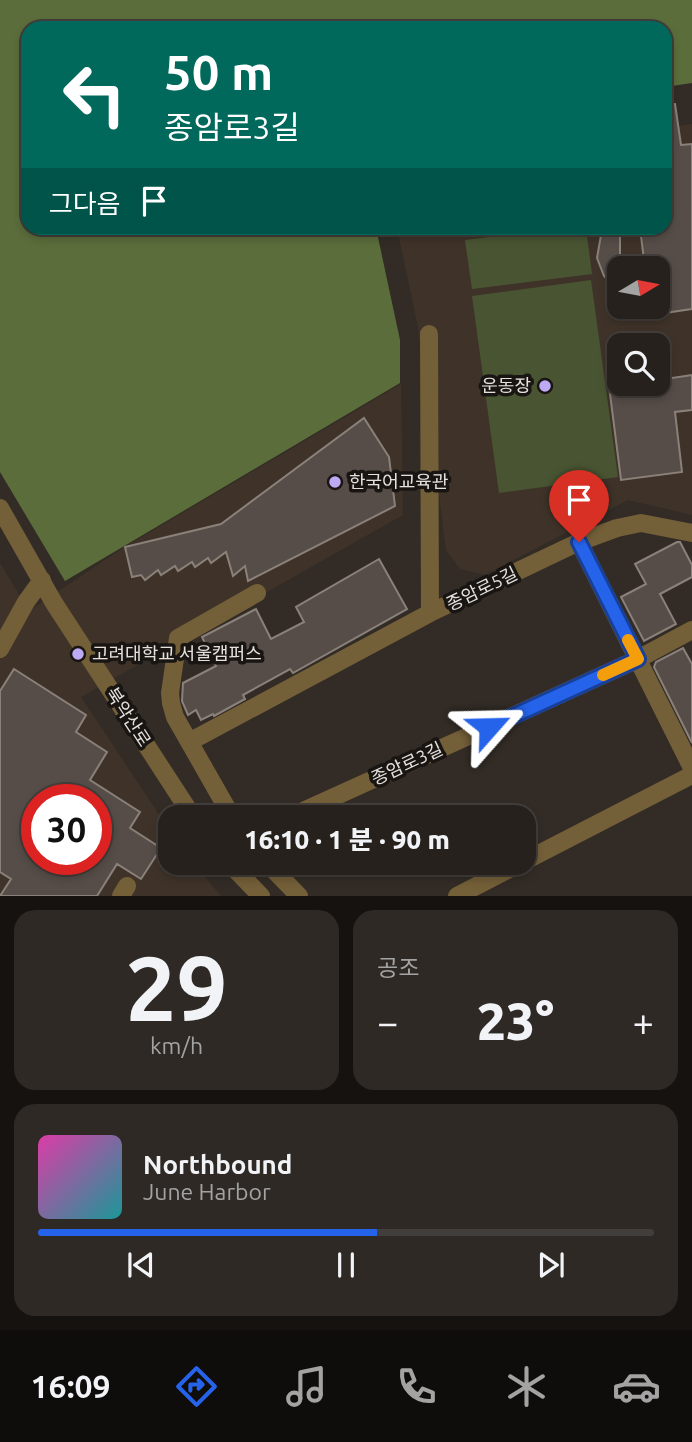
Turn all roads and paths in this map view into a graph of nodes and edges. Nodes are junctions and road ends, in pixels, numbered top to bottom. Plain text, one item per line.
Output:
1 (429, 334) dead end
2 (0, 508) edge
3 (692, 533) edge
4 (579, 542) junction
5 (43, 580) junction
6 (257, 593) dead end
7 (430, 613) junction
8 (692, 630) edge
9 (0, 649) edge
10 (638, 659) junction
11 (189, 743) junction
12 (692, 768) edge
13 (692, 775) edge
14 (185, 805) edge
15 (225, 805) edge
16 (316, 805) edge
17 (536, 855) edge
18 (241, 875) edge
19 (279, 875) edge
20 (497, 875) edge
21 (261, 896) edge
22 (299, 896) edge
23 (457, 896) edge

1 - 7 street, 종암로5길
2 - 5 street, 북악산로
3 - 4 street, 종암로5길
4 - 7 street, 종암로5길
4 - 10 street
5 - 9 street
5 - 14 street, 북악산로
6 - 11 street
7 - 11 street, 종암로5길
8 - 10 street, 종암로3길
10 - 12 street
10 - 16 street, 종암로3길
11 - 15 street
13 - 17 street
18 - 21 street
19 - 22 street
20 - 23 street

